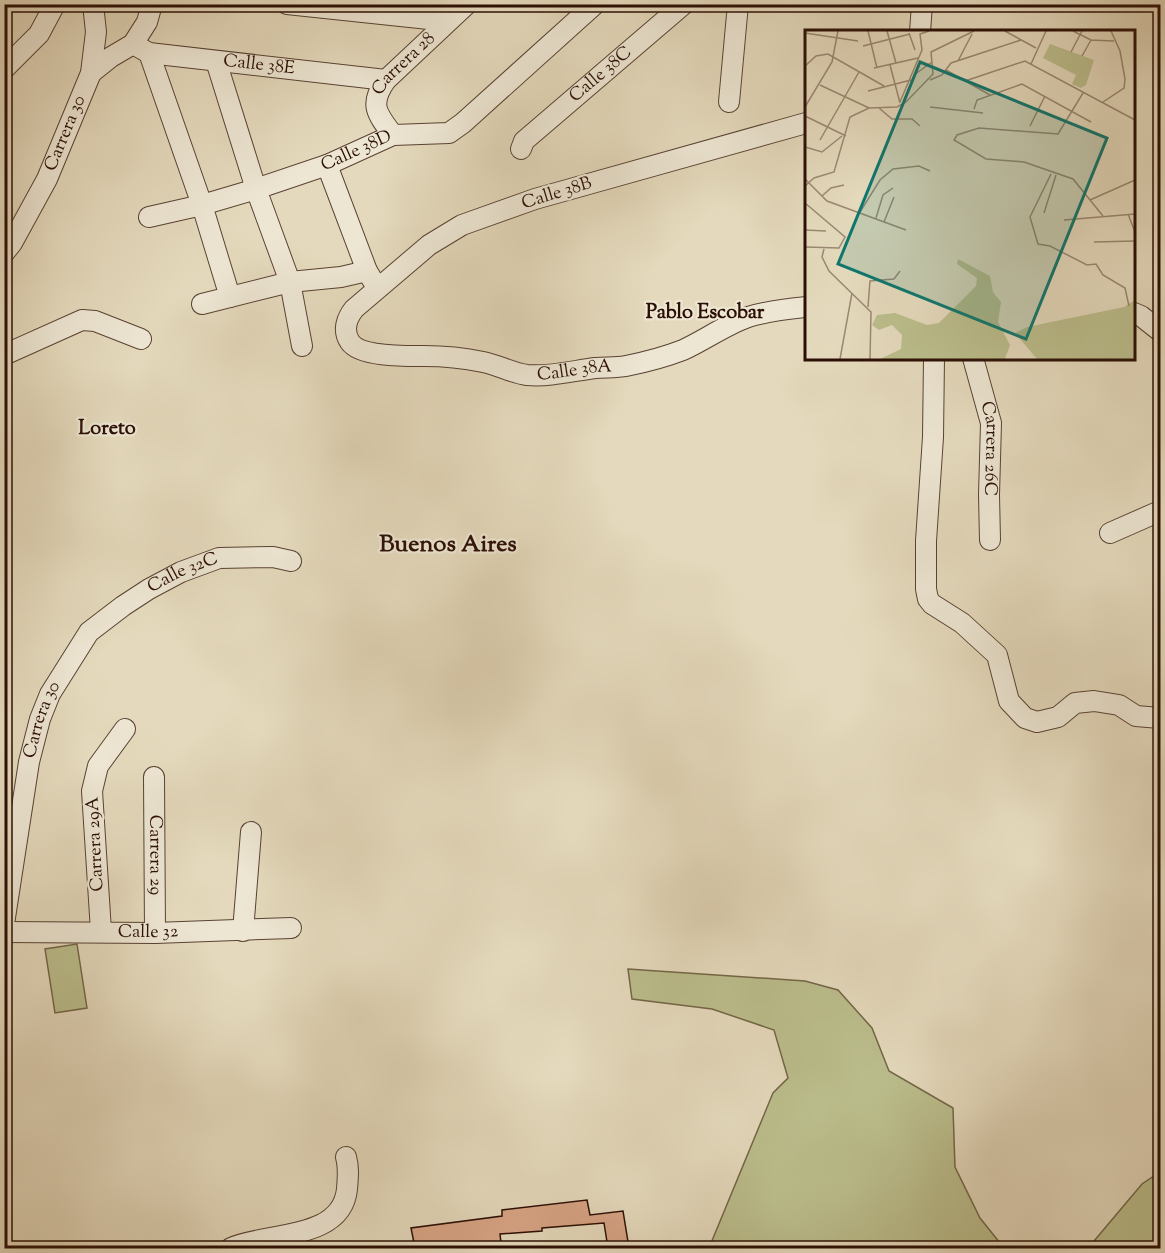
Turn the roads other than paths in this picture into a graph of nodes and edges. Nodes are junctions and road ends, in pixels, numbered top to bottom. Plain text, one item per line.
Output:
1 (55, 4) edge
2 (93, 4) edge
3 (152, 4) edge
4 (287, 4) edge
5 (467, 4) edge
6 (595, 4) edge
7 (684, 4) edge
8 (738, 4) edge
9 (922, 4) edge
10 (448, 21) junction
11 (920, 30) edge
12 (96, 32) junction
13 (135, 49) junction
14 (216, 61) junction
15 (4, 69) edge
16 (91, 74) junction
17 (386, 80) junction
18 (729, 102) dead end
19 (805, 124) edge
20 (393, 135) junction
21 (521, 148) dead end
22 (327, 165) junction
23 (256, 189) junction
24 (202, 205) junction
25 (148, 217) dead end
26 (4, 252) edge
27 (367, 271) junction
28 (290, 282) junction
29 (377, 289) junction
30 (230, 297) junction
31 (202, 304) dead end
32 (805, 307) edge
33 (1135, 313) edge
34 (346, 330) joint
35 (1161, 331) edge
36 (141, 339) dead end
37 (302, 346) dead end
38 (4, 355) edge
39 (934, 360) edge
40 (974, 360) edge
41 (1161, 511) edge
42 (1110, 533) dead end
43 (990, 540) dead end
44 (291, 561) dead end
45 (89, 632) joint
46 (1161, 718) edge
47 (125, 729) dead end
48 (154, 777) dead end
49 (251, 832) dead end
50 (4, 924) edge
51 (291, 928) dead end
52 (101, 931) junction
53 (243, 931) junction
54 (4, 932) edge
55 (155, 933) junction
56 (346, 1157) dead end
57 (231, 1248) edge

1 - 15 street
2 - 12 street, Carrera 30
3 - 13 street
4 - 10 street
5 - 10 street, Carrera 28
6 - 20 street, Calle 38D
7 - 21 street, Calle 38C
8 - 18 street
9 - 11 street
10 - 17 street, Carrera 28
12 - 13 street, Calle 38E
12 - 16 street, Carrera 30
13 - 14 street, Calle 38E
13 - 16 street
13 - 24 street
14 - 17 street, Calle 38E
14 - 23 street
16 - 26 street, Carrera 30
17 - 20 street, Carrera 28
19 - 29 street, Calle 38B
20 - 22 street, Calle 38D
22 - 23 street, Calle 38D
22 - 27 street
23 - 24 street, Calle 38D
23 - 28 street
24 - 25 street, Calle 38D
24 - 30 street
27 - 28 street
27 - 29 street
28 - 30 street
28 - 37 street
29 - 34 street, Calle 38B
30 - 31 street
32 - 34 street, Calle 38A
33 - 35 street
36 - 38 street
39 - 46 street
40 - 43 street, Carrera 26C
41 - 42 street
44 - 45 street, Calle 32C
45 - 50 street, Carrera 30
47 - 52 street, Carrera 29A
48 - 55 street, Carrera 29
49 - 53 street
51 - 53 street, Calle 32
52 - 54 street, Calle 32
52 - 55 street, Calle 32
53 - 55 street, Calle 32
56 - 57 street

